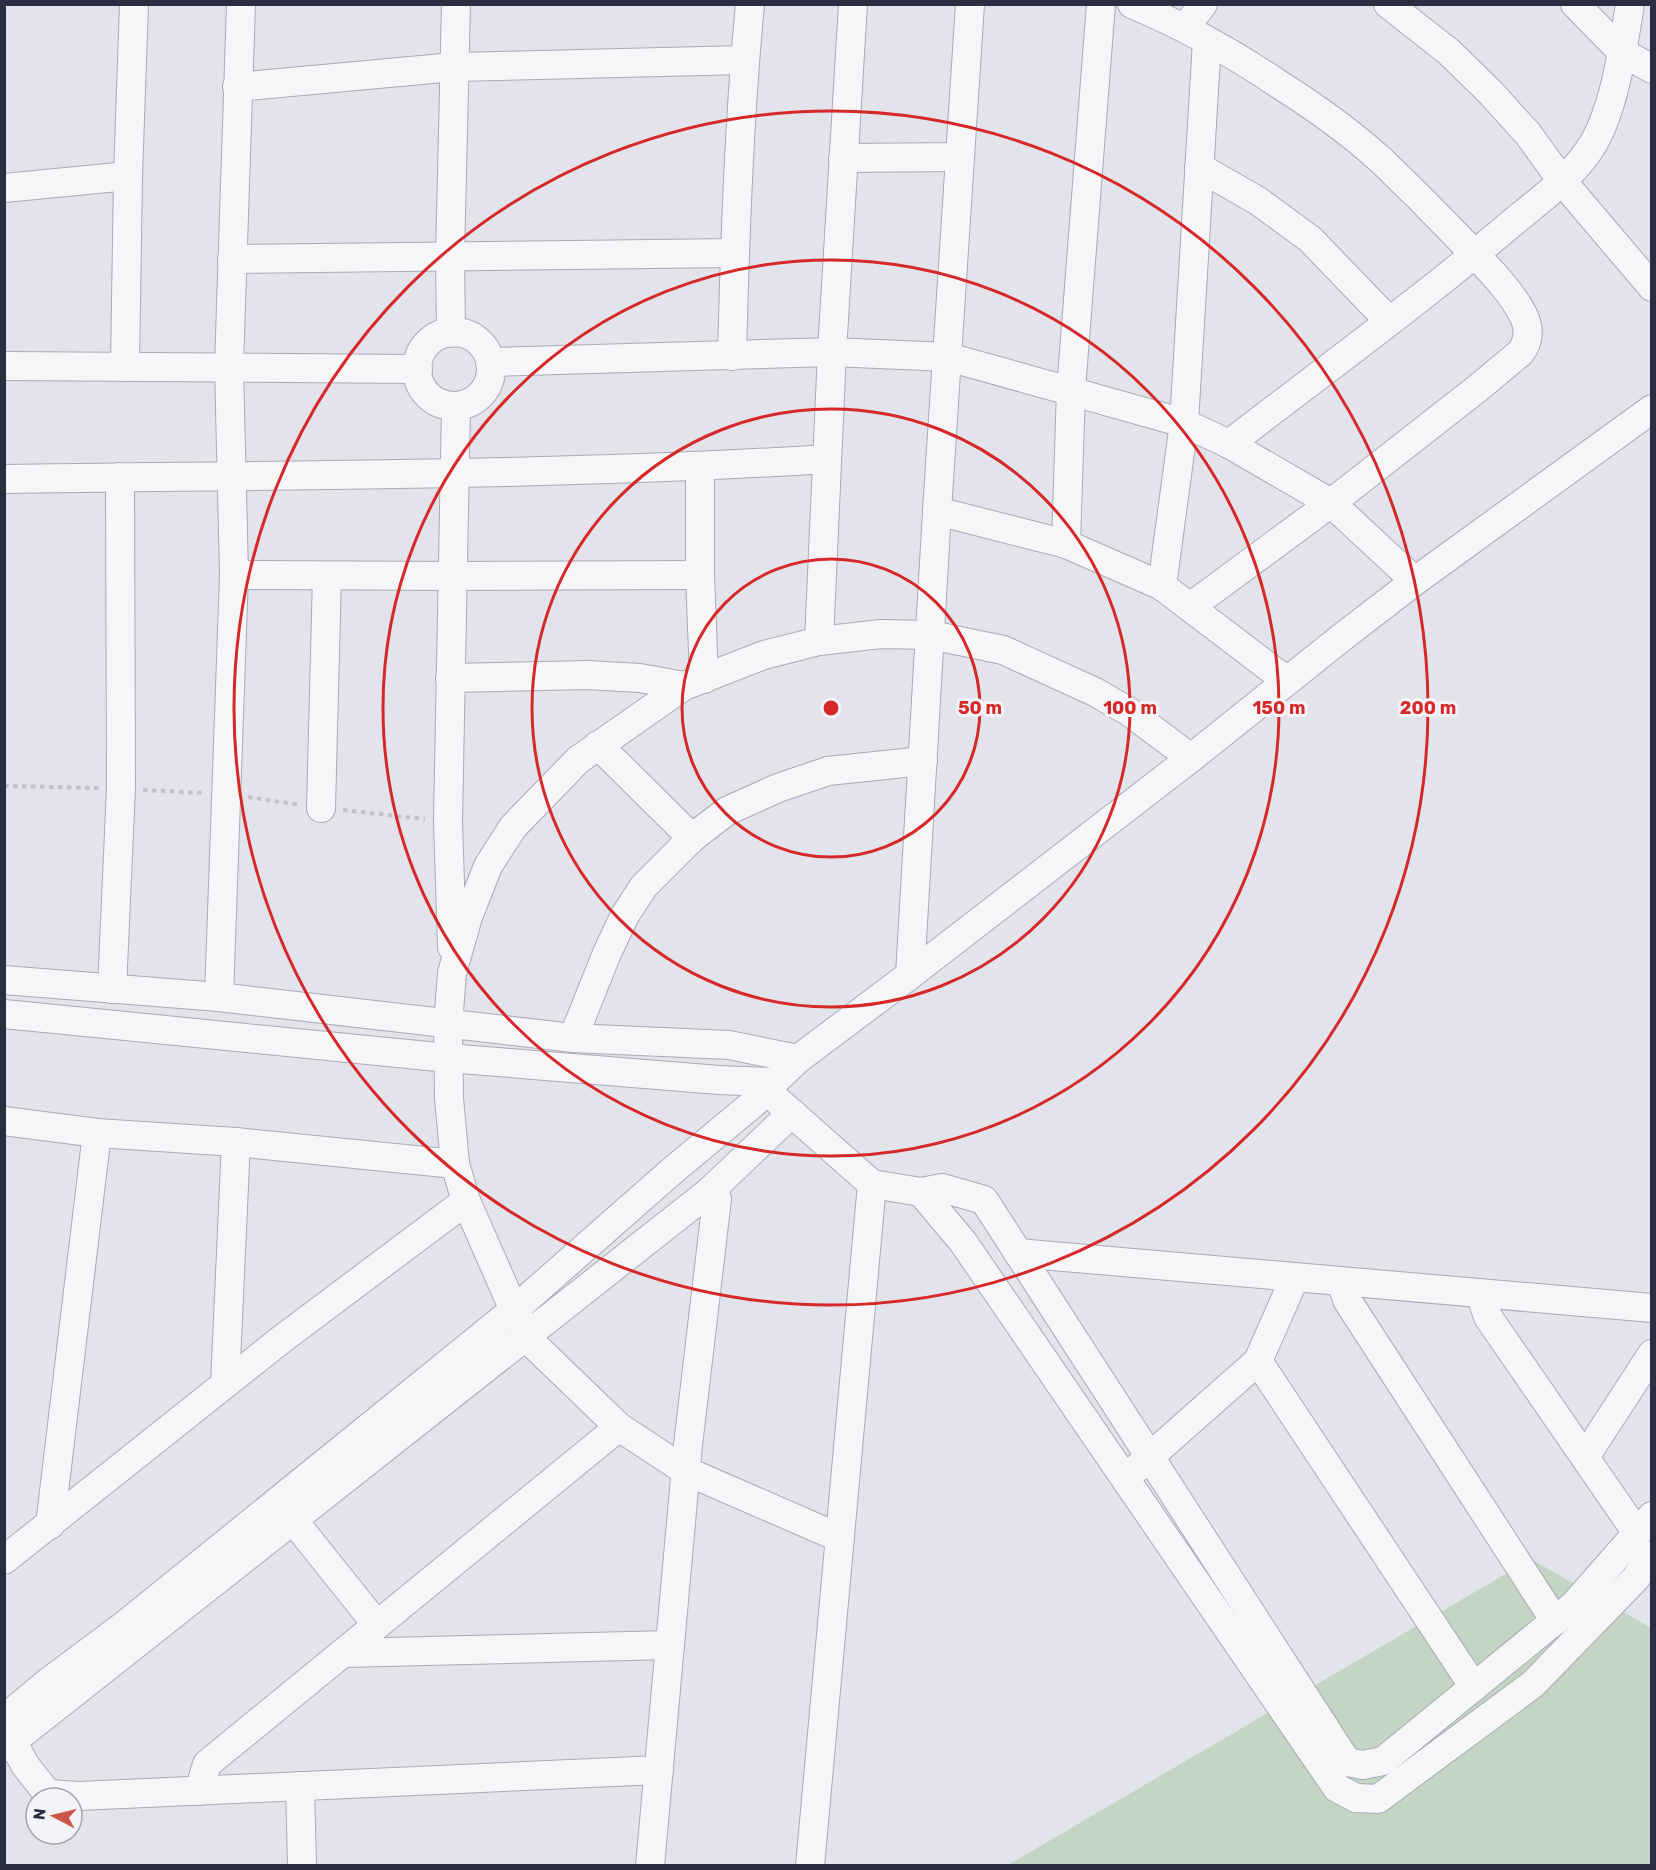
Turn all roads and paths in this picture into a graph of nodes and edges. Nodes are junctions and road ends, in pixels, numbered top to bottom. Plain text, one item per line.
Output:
1 (134, 4) edge
2 (241, 4) edge
3 (456, 4) edge
4 (750, 4) edge
5 (853, 4) edge
6 (970, 4) edge
7 (1101, 4) edge
8 (1132, 4) edge
9 (1203, 4) edge
10 (1388, 4) edge
11 (1575, 4) edge
12 (1630, 4) edge
13 (1196, 34) junction
14 (1622, 52) junction
15 (745, 60) junction
16 (454, 67) junction
17 (1652, 69) edge
18 (237, 87) junction
19 (960, 157) junction
20 (843, 158) junction
21 (1199, 167) junction
22 (128, 176) junction
23 (1562, 181) junction
24 (4, 188) edge
25 (734, 253) junction
26 (1475, 254) junction
27 (450, 257) junction
28 (232, 259) junction
29 (1652, 286) edge
30 (1389, 321) junction
31 (451, 333) junction
32 (832, 352) junction
33 (732, 356) junction
34 (948, 357) junction
35 (490, 362) junction
36 (4, 366) edge
37 (230, 366) junction
38 (125, 367) junction
39 (418, 369) junction
40 (1071, 390) junction
41 (456, 406) junction
42 (1652, 409) edge
43 (1184, 423) junction
44 (1229, 444) junction
45 (826, 459) junction
46 (700, 467) junction
47 (455, 474) junction
48 (232, 475) junction
49 (120, 477) junction
50 (4, 479) edge
51 (1331, 504) junction
52 (937, 511) junction
53 (1066, 544) junction
54 (234, 575) junction
55 (700, 575) junction
56 (327, 576) junction
57 (454, 576) junction
58 (1415, 581) junction
59 (1162, 586) junction
60 (1190, 607) junction
61 (931, 635) junction
62 (819, 641) junction
63 (450, 678) junction
64 (1287, 681) junction
65 (694, 683) junction
66 (598, 745) junction
67 (1191, 758) junction
68 (923, 761) junction
69 (321, 808) dead end
70 (692, 838) junction
71 (452, 973) junction
72 (910, 975) junction
73 (4, 980) edge
74 (112, 989) junction
75 (219, 997) junction
76 (4, 1014) edge
77 (448, 1025) junction
78 (573, 1038) junction
79 (448, 1058) junction
80 (798, 1059) junction
81 (771, 1087) junction
82 (792, 1113) junction
83 (4, 1121) edge
84 (97, 1133) junction
85 (236, 1142) junction
86 (455, 1164) junction
87 (872, 1184) junction
88 (710, 1191) junction
89 (921, 1192) junction
90 (466, 1201) junction
91 (1018, 1253) junction
92 (1295, 1277) junction
93 (1341, 1281) junction
94 (1480, 1293) junction
95 (1652, 1308) edge
96 (514, 1310) junction
97 (528, 1336) junction
98 (1652, 1354) edge
99 (1258, 1361) junction
100 (225, 1384) junction
101 (619, 1427) junction
102 (1585, 1457) junction
103 (1150, 1458) junction
104 (686, 1471) junction
105 (1125, 1478) junction
106 (293, 1520) junction
107 (50, 1525) junction
108 (840, 1538) junction
109 (1645, 1554) edge
110 (4, 1560) edge
111 (1555, 1621) junction
112 (377, 1625) junction
113 (670, 1645) junction
114 (344, 1653) junction
115 (1474, 1687) junction
116 (14, 1729) edge
117 (1354, 1764) junction
118 (659, 1770) junction
119 (300, 1786) junction
120 (199, 1791) junction
121 (1347, 1793) junction
122 (302, 1866) edge
123 (650, 1866) edge
124 (810, 1866) edge

1 - 22 street
2 - 18 street
3 - 16 street
4 - 15 street
5 - 20 street
6 - 19 street
7 - 40 street
8 - 13 street
9 - 13 street
10 - 23 street
11 - 14 street
12 - 14 street
13 - 21 street
13 - 26 street
14 - 17 street
14 - 23 street
15 - 16 street
15 - 25 street
16 - 18 street
16 - 27 street
18 - 28 street
19 - 20 street
19 - 34 street
20 - 32 street
21 - 30 street
21 - 43 street
22 - 24 street
22 - 38 street
23 - 26 street
23 - 29 street
25 - 27 street
25 - 33 street
26 - 30 street
26 - 51 street
27 - 28 street
27 - 31 street
28 - 37 street
30 - 44 street
31 - 35 street
31 - 39 street
32 - 33 street
32 - 34 street
32 - 45 street
33 - 35 street
34 - 40 street
34 - 52 street
35 - 41 street
36 - 38 street
37 - 38 street
37 - 39 street
37 - 48 street
39 - 41 street
40 - 43 street
40 - 53 street
41 - 47 street
42 - 58 street
43 - 44 street
43 - 59 street
44 - 51 street
45 - 46 street
45 - 62 street
46 - 47 street
46 - 55 street
47 - 48 street
47 - 57 street
48 - 49 street
48 - 54 street
49 - 50 street
49 - 74 street
51 - 58 street
51 - 60 street
52 - 53 street
52 - 61 street
53 - 59 street
54 - 56 street
54 - 75 street
55 - 57 street
55 - 65 street
56 - 57 street
56 - 69 street
57 - 63 street
58 - 64 street
59 - 60 street
60 - 64 street
61 - 62 street
61 - 67 street
61 - 68 street
62 - 65 street
63 - 65 street
63 - 71 street
64 - 67 street
65 - 66 street
66 - 70 street
66 - 71 street
67 - 72 street
68 - 70 street
68 - 72 street
70 - 78 street
71 - 77 street
72 - 80 street
73 - 74 street
74 - 75 street
75 - 77 street
76 - 79 street
77 - 78 street
77 - 79 street
78 - 80 street
79 - 81 street
79 - 86 street
80 - 81 street
81 - 82 street
81 - 96 street
82 - 87 street
82 - 88 street
83 - 84 street
84 - 85 street
84 - 107 street
85 - 86 street
85 - 100 street
86 - 90 street
87 - 89 street
87 - 108 street
88 - 97 street
88 - 104 street
89 - 91 street
89 - 105 street
90 - 96 street
90 - 100 street
91 - 92 street
91 - 103 street
92 - 93 street
92 - 99 street
93 - 94 street
93 - 111 street
94 - 95 street
94 - 102 street
96 - 97 street
96 - 116 street
97 - 101 street
97 - 106 street
98 - 102 street
99 - 103 street
99 - 115 street
100 - 107 street
101 - 104 street
101 - 112 street
102 - 109 street
103 - 105 street
103 - 117 street
104 - 108 street
104 - 113 street
105 - 121 street
106 - 112 street
106 - 116 street
107 - 110 street
108 - 124 street
109 - 111 street
109 - 121 street
111 - 115 street
112 - 114 street
113 - 114 street
113 - 118 street
114 - 120 street
115 - 117 street
116 - 120 street
117 - 121 street
118 - 119 street
118 - 123 street
119 - 120 street
119 - 122 street

